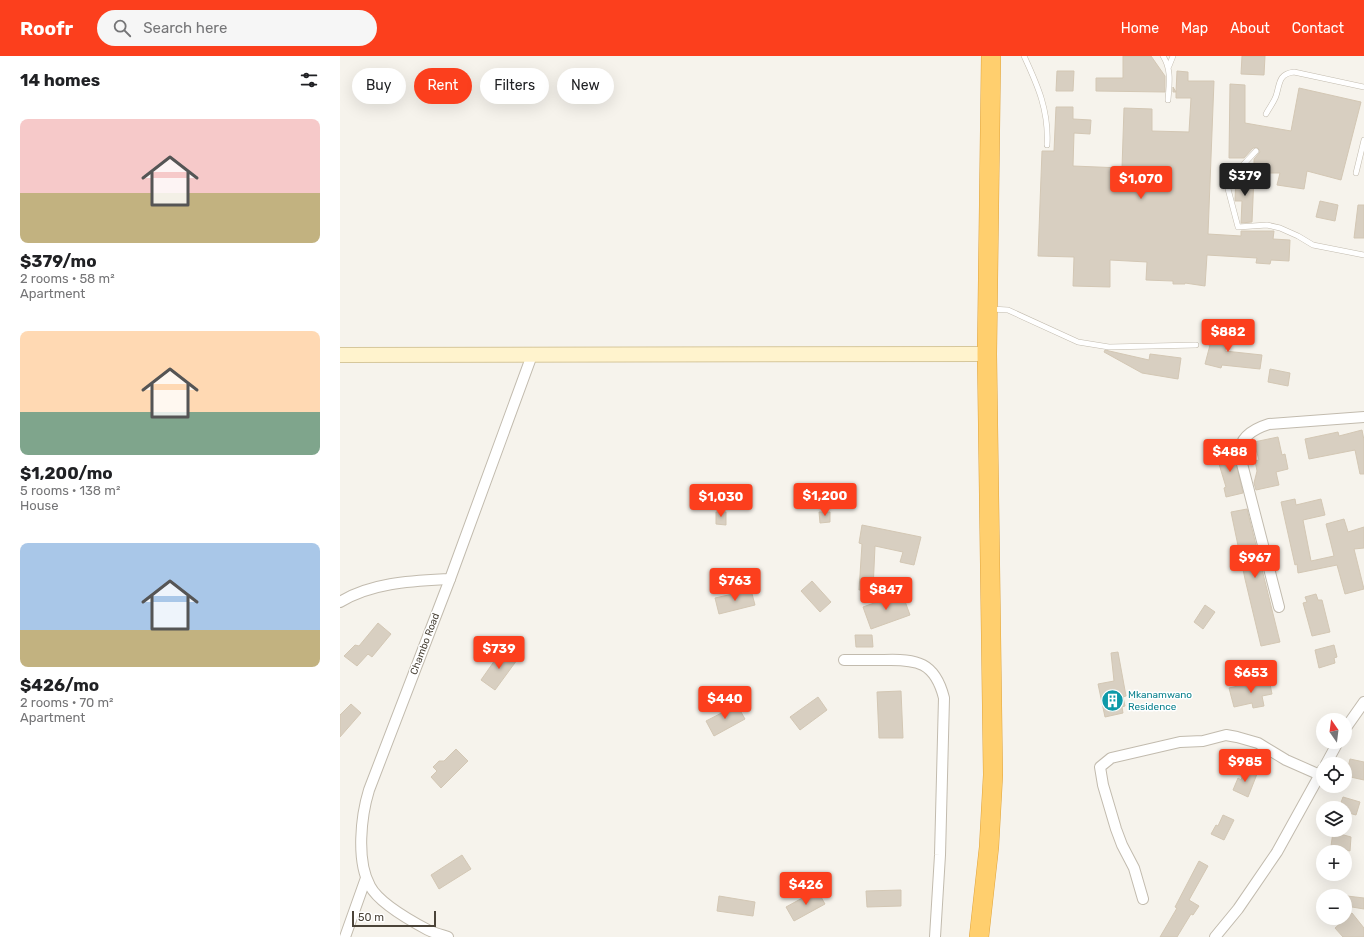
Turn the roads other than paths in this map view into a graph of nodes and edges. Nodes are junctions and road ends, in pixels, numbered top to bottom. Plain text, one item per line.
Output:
1 (991, 56) edge
2 (1024, 56) edge
3 (1164, 56) edge
4 (1173, 56) edge
5 (1168, 66) junction
6 (1364, 87) edge
7 (1168, 100) dead end
8 (1266, 114) dead end
9 (1364, 140) edge
10 (1047, 145) dead end
11 (1256, 151) dead end
12 (1356, 173) dead end
13 (1364, 254) edge
14 (988, 308) junction
15 (1196, 345) dead end
16 (987, 354) junction
17 (340, 355) edge
18 (532, 355) junction
19 (1364, 416) edge
20 (450, 579) junction
21 (340, 602) edge
22 (1279, 607) dead end
23 (844, 660) dead end
24 (1364, 702) edge
25 (1352, 719) edge
26 (1316, 770) edge
27 (1316, 781) edge
28 (366, 878) junction
29 (1143, 899) dead end
30 (345, 937) edge
31 (448, 937) edge
32 (936, 937) edge
33 (979, 937) edge
34 (1215, 937) edge

1 - 14 highway
2 - 10 lane
3 - 5 lane
4 - 5 lane
5 - 7 lane
6 - 8 lane
9 - 12 lane
11 - 13 lane
14 - 15 lane
14 - 16 highway
16 - 18 main road
16 - 33 highway
17 - 18 main road
18 - 20 street, Chambo Road
19 - 22 street
20 - 21 street
20 - 28 street, Chambo Road
23 - 32 street
24 - 25 street
26 - 29 street
27 - 34 street
28 - 30 street, Chambo Road
28 - 31 street

